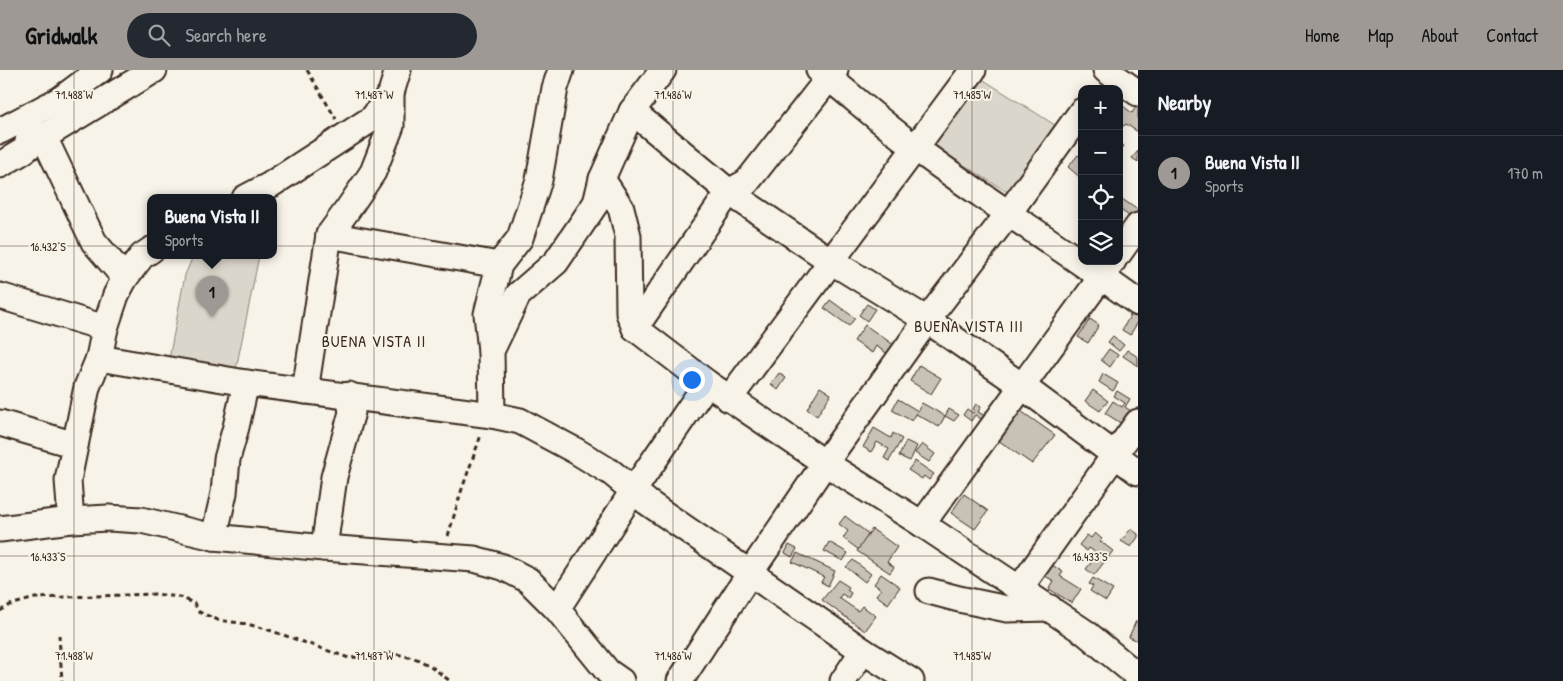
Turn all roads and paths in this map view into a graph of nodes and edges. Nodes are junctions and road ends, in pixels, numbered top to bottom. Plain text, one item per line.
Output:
1 (154, 70) edge
2 (307, 70) edge
3 (561, 70) edge
4 (663, 70) edge
5 (974, 70) edge
6 (92, 73) edge
7 (828, 73) edge
8 (1106, 75) edge
9 (395, 81) edge
10 (1138, 93) edge
11 (632, 111) junction
12 (1078, 117) edge
13 (0, 131) edge
14 (43, 135) junction
15 (346, 136) junction
16 (916, 149) junction
17 (0, 151) edge
18 (0, 165) edge
19 (602, 179) junction
20 (729, 192) junction
21 (253, 194) edge
22 (1008, 214) junction
23 (1138, 226) edge
24 (329, 235) junction
25 (1123, 247) edge
26 (147, 253) edge
27 (830, 261) junction
28 (499, 265) junction
29 (1108, 269) edge
30 (125, 278) junction
31 (0, 296) edge
32 (1138, 303) edge
33 (927, 320) junction
34 (105, 328) junction
35 (635, 328) junction
36 (491, 351) junction
37 (99, 358) junction
38 (246, 383) junction
39 (706, 383) junction
40 (1022, 386) junction
41 (305, 391) junction
42 (349, 395) junction
43 (729, 399) junction
44 (492, 415) junction
45 (1138, 422) edge
46 (0, 423) edge
47 (75, 445) junction
48 (1115, 456) junction
49 (824, 463) junction
50 (1138, 472) edge
51 (633, 491) junction
52 (71, 520) junction
53 (922, 524) junction
54 (0, 529) edge
55 (214, 537) junction
56 (324, 548) junction
57 (442, 556) junction
58 (750, 573) junction
59 (1020, 588) junction
60 (929, 591) dead end
61 (1050, 608) junction
62 (557, 609) junction
63 (0, 611) edge
64 (59, 635) dead end
65 (862, 651) junction
66 (1138, 676) edge
67 (62, 681) edge
68 (450, 681) edge
69 (621, 681) edge
70 (680, 681) edge
71 (843, 681) edge
72 (911, 681) edge

1 - 14 street
2 - 15 path
3 - 28 street
4 - 11 street
5 - 16 street
6 - 13 street
7 - 16 street
7 - 20 street
8 - 10 street
9 - 15 street
9 - 24 street
11 - 19 street
11 - 20 street
12 - 22 street
14 - 17 street
14 - 18 street
14 - 30 street
15 - 21 street
16 - 22 street
16 - 27 street
19 - 35 street
19 - 36 street
20 - 27 street
20 - 35 street
22 - 29 street
22 - 33 street
23 - 25 street
24 - 28 street
24 - 41 street
26 - 30 street
27 - 33 street
27 - 43 street
28 - 36 street
29 - 32 street
29 - 40 street
30 - 34 street
31 - 34 street
33 - 40 street
33 - 49 street
34 - 37 street
35 - 39 street
36 - 44 street
37 - 38 street
37 - 47 street
38 - 41 street
38 - 55 street
39 - 43 street
39 - 51 street
40 - 48 street
40 - 53 street
41 - 42 street
42 - 44 street
42 - 56 street
43 - 49 street
44 - 51 street
44 - 57 path
45 - 48 street
46 - 47 street
47 - 52 street
48 - 50 street
48 - 59 street
49 - 53 street
49 - 58 street
51 - 58 street
51 - 62 street
52 - 54 street
52 - 55 street
53 - 59 street
55 - 56 street
56 - 57 street
57 - 62 street
58 - 65 street
58 - 70 street
59 - 61 street
60 - 61 street
61 - 66 street
62 - 69 street
63 - 68 path
64 - 67 path
65 - 71 street
65 - 72 street

